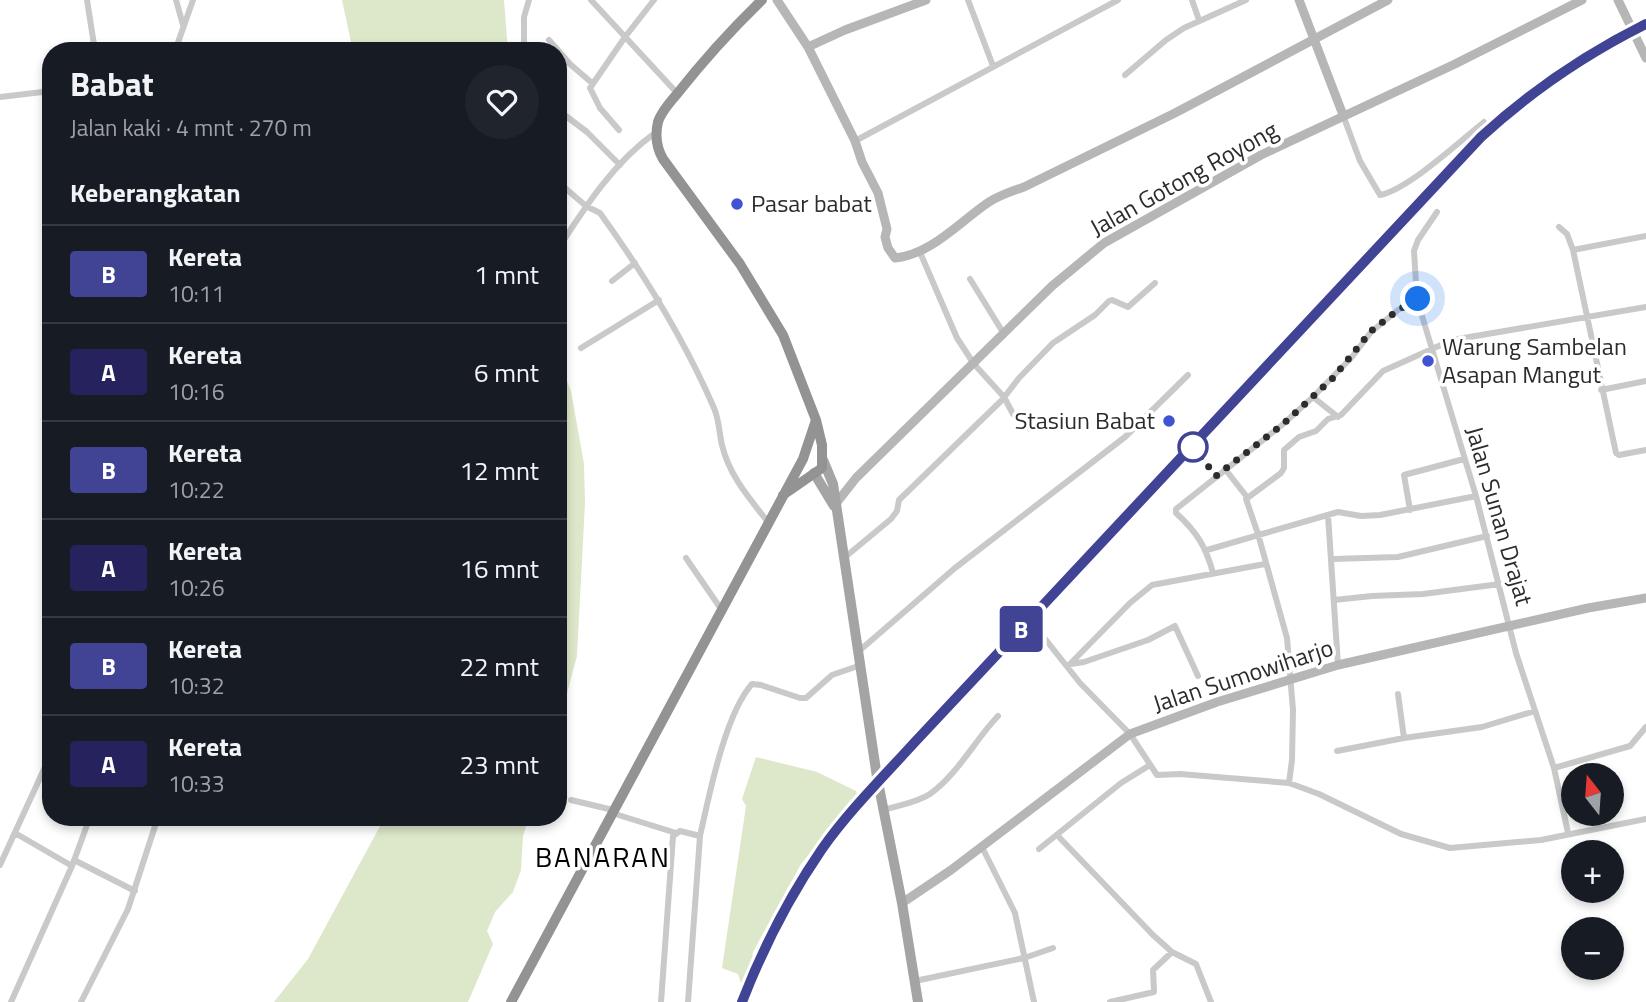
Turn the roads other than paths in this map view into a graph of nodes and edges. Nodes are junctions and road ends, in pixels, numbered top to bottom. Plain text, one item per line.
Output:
1 (87, 0) edge
2 (176, 0) edge
3 (193, 0) edge
4 (530, 0) edge
5 (591, 0) edge
6 (654, 0) edge
7 (762, 0) edge
8 (777, 0) edge
9 (926, 0) edge
10 (968, 0) edge
11 (1118, 0) edge
12 (1192, 0) edge
13 (1246, 0) edge
14 (1299, 0) edge
15 (1388, 0) edge
16 (1582, 0) edge
17 (1618, 0) edge
18 (1199, 20) junction
19 (184, 27) junction
20 (625, 37) junction
21 (1313, 38) junction
22 (94, 42) edge
23 (178, 42) edge
24 (524, 42) edge
25 (1643, 42) edge
26 (808, 47) junction
27 (1646, 58) edge
28 (567, 61) edge
29 (993, 66) junction
30 (1125, 75) dead end
31 (592, 83) junction
32 (42, 92) edge
33 (677, 93) junction
34 (0, 97) edge
35 (1343, 115) junction
36 (567, 117) edge
37 (1484, 122) dead end
38 (619, 130) dead end
39 (657, 132) junction
40 (855, 141) junction
41 (620, 165) junction
42 (567, 190) edge
43 (586, 206) junction
44 (1437, 212) dead end
45 (1559, 226) dead end
46 (567, 234) edge
47 (1646, 236) edge
48 (919, 250) junction
49 (1573, 250) junction
50 (635, 263) junction
51 (970, 279) dead end
52 (612, 281) dead end
53 (1155, 283) dead end
54 (1418, 299) junction
55 (659, 300) junction
56 (1646, 307) edge
57 (1588, 317) junction
58 (1004, 334) junction
59 (581, 348) dead end
60 (1430, 349) junction
61 (974, 364) junction
62 (1188, 375) dead end
63 (1646, 381) edge
64 (1601, 390) junction
65 (1004, 397) junction
66 (1313, 397) junction
67 (1338, 417) junction
68 (817, 420) junction
69 (1030, 429) dead end
70 (1646, 450) edge
71 (803, 459) junction
72 (1464, 459) junction
73 (823, 460) junction
74 (1225, 469) junction
75 (814, 473) junction
76 (783, 495) junction
77 (1476, 496) junction
78 (1247, 497) junction
79 (834, 506) junction
80 (1410, 510) junction
81 (1328, 515) junction
82 (768, 522) junction
83 (1258, 534) junction
84 (1487, 536) junction
85 (1207, 550) junction
86 (686, 558) dead end
87 (844, 558) junction
88 (1333, 559) junction
89 (1265, 564) junction
90 (1213, 573) junction
91 (1500, 584) junction
92 (1646, 598) edge
93 (1334, 600) junction
94 (721, 609) junction
95 (1509, 626) junction
96 (1042, 635) dead end
97 (859, 651) junction
98 (861, 665) junction
99 (1069, 665) junction
100 (1338, 665) junction
101 (1199, 676) dead end
102 (1291, 681) junction
103 (1398, 694) dead end
104 (1535, 711) junction
105 (998, 716) dead end
106 (1646, 727) edge
107 (1130, 734) junction
108 (1404, 738) junction
109 (1336, 751) dead end
110 (1150, 765) junction
111 (1554, 768) junction
112 (42, 774) edge
113 (1289, 783) junction
114 (571, 800) dead end
115 (884, 810) junction
116 (613, 812) junction
117 (1646, 819) edge
118 (87, 826) edge
119 (155, 826) edge
120 (15, 833) junction
121 (676, 833) junction
122 (1568, 833) junction
123 (1057, 835) junction
124 (700, 836) junction
125 (982, 847) junction
126 (1039, 849) dead end
127 (73, 863) junction
128 (0, 865) edge
129 (135, 891) junction
130 (902, 903) junction
131 (1053, 948) dead end
132 (1172, 952) junction
133 (1024, 958) junction
134 (915, 981) junction
135 (11, 1002) edge
136 (81, 1002) edge
137 (511, 1002) edge
138 (661, 1002) edge
139 (688, 1002) edge
140 (918, 1002) edge
141 (1034, 1002) edge
142 (1110, 1002) edge
143 (1211, 1002) edge

1 - 22 street
2 - 19 street
3 - 19 street
4 - 24 street
5 - 20 street
6 - 20 street
7 - 33 highway
8 - 26 street
9 - 26 street
10 - 29 street
11 - 29 street
12 - 18 street
13 - 18 street
14 - 21 street
15 - 21 street
16 - 35 street, Jalan Gotong Royong
17 - 25 street
18 - 30 street
19 - 23 street
20 - 31 street
20 - 33 street
21 - 35 street
21 - 48 street
25 - 27 street
26 - 40 street
28 - 31 street
29 - 40 street
31 - 38 street
32 - 34 street
33 - 39 highway
35 - 37 street
35 - 58 street, Jalan Gotong Royong
36 - 41 street
39 - 41 street
39 - 68 highway
40 - 48 street
41 - 43 street
42 - 43 street
43 - 46 street
43 - 50 street
44 - 54 street, Jalan Sunan Drajat
45 - 49 street
47 - 49 street
48 - 61 street
49 - 57 street
50 - 52 street
50 - 55 street
51 - 58 street
53 - 65 street
54 - 60 street, Jalan Sunan Drajat
54 - 66 street
55 - 59 street
55 - 82 street
56 - 57 street
57 - 60 street
57 - 64 street
58 - 61 street, Jalan Gotong Royong
60 - 67 street
60 - 72 street, Jalan Sunan Drajat
61 - 65 street
61 - 79 street, Jalan Gotong Royong
62 - 97 street
63 - 64 street
64 - 70 street
65 - 69 street
65 - 87 street
66 - 67 street
66 - 74 street
67 - 78 street
68 - 71 highway
68 - 73 highway
71 - 73 highway
71 - 75 highway
71 - 76 highway
72 - 77 street, Jalan Sunan Drajat
72 - 80 street
73 - 75 highway
73 - 79 main road
74 - 78 street
74 - 85 street
75 - 76 highway
75 - 79 main road
76 - 82 highway
77 - 80 street
77 - 84 street, Jalan Sunan Drajat
78 - 83 street
79 - 87 main road
80 - 81 street
81 - 83 street
81 - 88 street
82 - 94 highway
83 - 85 street
83 - 89 street
84 - 88 street
84 - 91 street, Jalan Sunan Drajat
85 - 90 street
86 - 94 street
87 - 97 main road
88 - 93 street
89 - 90 street
89 - 102 street
90 - 99 street
91 - 93 street
91 - 95 street, Jalan Sunan Drajat
92 - 95 street, Jalan Sumowiharjo
93 - 100 street
94 - 116 highway
95 - 100 street, Jalan Sumowiharjo
95 - 104 street, Jalan Sunan Drajat
96 - 99 street
97 - 98 main road
98 - 115 main road
98 - 124 street
99 - 101 street
99 - 107 street
100 - 102 street, Jalan Sumowiharjo
102 - 107 street, Jalan Sumowiharjo
102 - 113 street
103 - 108 street
104 - 108 street
104 - 111 street, Jalan Sunan Drajat
105 - 115 street
106 - 111 street
107 - 110 street
107 - 125 street, Jalan Sumowiharjo
108 - 109 street
110 - 113 street
110 - 123 street
111 - 122 street, Jalan Sunan Drajat
112 - 120 street
113 - 122 street
114 - 116 street
115 - 130 main road
116 - 121 street
116 - 137 highway
117 - 122 street
118 - 127 street
119 - 129 street
120 - 127 street
120 - 128 street
121 - 124 street
121 - 138 street
123 - 126 street
123 - 132 street
124 - 139 street
125 - 130 street, Jalan Sumowiharjo
125 - 133 street
127 - 129 street
127 - 135 street
129 - 136 street
130 - 134 main road
131 - 133 street
132 - 142 street
132 - 143 street
133 - 134 street
133 - 141 street
134 - 140 main road

